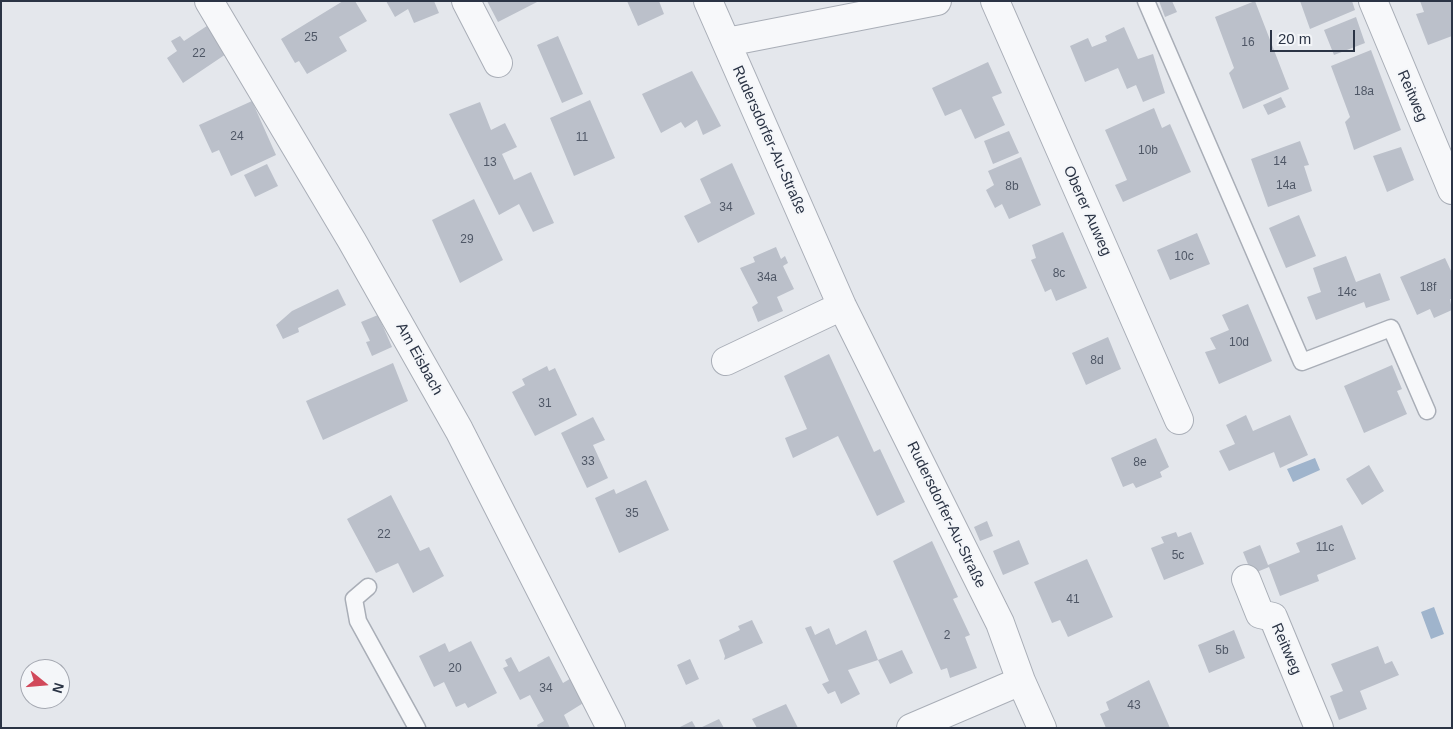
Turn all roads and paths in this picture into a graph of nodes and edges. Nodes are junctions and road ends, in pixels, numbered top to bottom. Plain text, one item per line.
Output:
1 (209, 1) edge
2 (466, 1) edge
3 (708, 1) edge
4 (938, 1) edge
5 (995, 1) edge
6 (1146, 1) edge
7 (1373, 1) edge
8 (727, 42) junction
9 (498, 63) dead end
10 (1452, 190) edge
11 (842, 306) junction
12 (726, 361) dead end
13 (1427, 411) dead end
14 (1179, 420) dead end
15 (1246, 579) dead end
16 (368, 587) dead end
17 (1021, 681) junction
18 (417, 728) edge
19 (611, 728) edge
20 (911, 728) edge
21 (1042, 728) edge
22 (1319, 728) edge

1 - 19 street, Am Eisbach
2 - 9 street
3 - 8 street, Rudersdorfer-Au-Straße
4 - 8 street
5 - 14 street, Oberer Auweg
6 - 13 lane
7 - 10 street, Reitweg
8 - 11 street, Rudersdorfer-Au-Straße
11 - 12 street
11 - 17 street, Rudersdorfer-Au-Straße
15 - 22 street, Reitweg
16 - 18 lane
17 - 20 street
17 - 21 street, Rudersdorfer-Au-Straße

